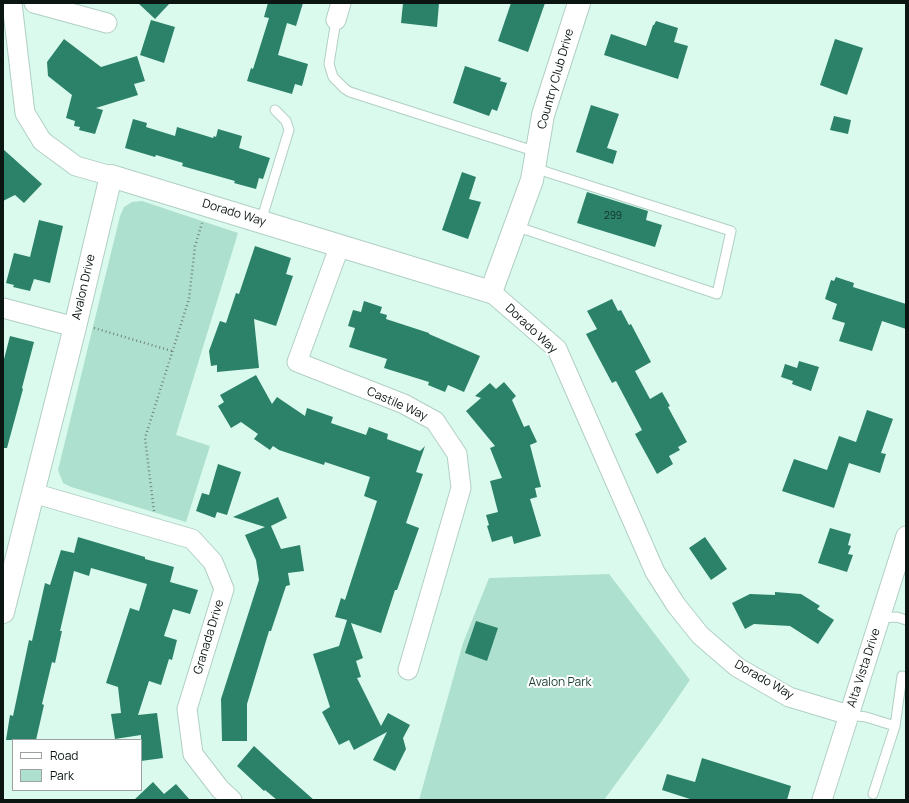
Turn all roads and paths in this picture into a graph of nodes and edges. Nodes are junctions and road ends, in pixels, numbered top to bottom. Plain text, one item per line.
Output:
1 (12, 3) edge
2 (34, 3) edge
3 (579, 3) edge
4 (338, 12) edge
5 (107, 23) dead end
6 (276, 110) dead end
7 (535, 160) junction
8 (111, 176) junction
9 (208, 205) junction
10 (261, 221) junction
11 (515, 226) junction
12 (340, 245) junction
13 (491, 292) junction
14 (3, 308) edge
15 (75, 327) junction
16 (172, 352) junction
17 (33, 493) junction
18 (156, 529) junction
19 (906, 536) edge
20 (3, 612) edge
21 (880, 618) junction
22 (906, 620) edge
23 (408, 670) dead end
24 (902, 676) dead end
25 (849, 715) junction
26 (895, 726) junction
27 (873, 794) dead end
28 (232, 800) edge
29 (822, 800) edge

1 - 8 street
2 - 5 street
3 - 7 street, Country Club Drive
4 - 7 lane
6 - 10 lane
7 - 11 street, Country Club Drive
7 - 11 lane
8 - 9 street, Dorado Way
8 - 15 street, Avalon Drive
9 - 10 street, Dorado Way
9 - 16 path
10 - 12 street, Dorado Way
11 - 13 street, Country Club Drive
12 - 13 street, Dorado Way
12 - 23 street, Castile Way
13 - 25 street, Dorado Way
14 - 15 street
15 - 16 path
15 - 17 street, Avalon Drive
16 - 18 path
17 - 18 street, Granada Drive
17 - 20 street, Avalon Drive
18 - 28 street, Granada Drive
19 - 21 street, Alta Vista Drive
21 - 22 lane
21 - 25 street, Alta Vista Drive
24 - 26 lane
25 - 26 lane
25 - 29 street, Alta Vista Drive
26 - 27 lane

